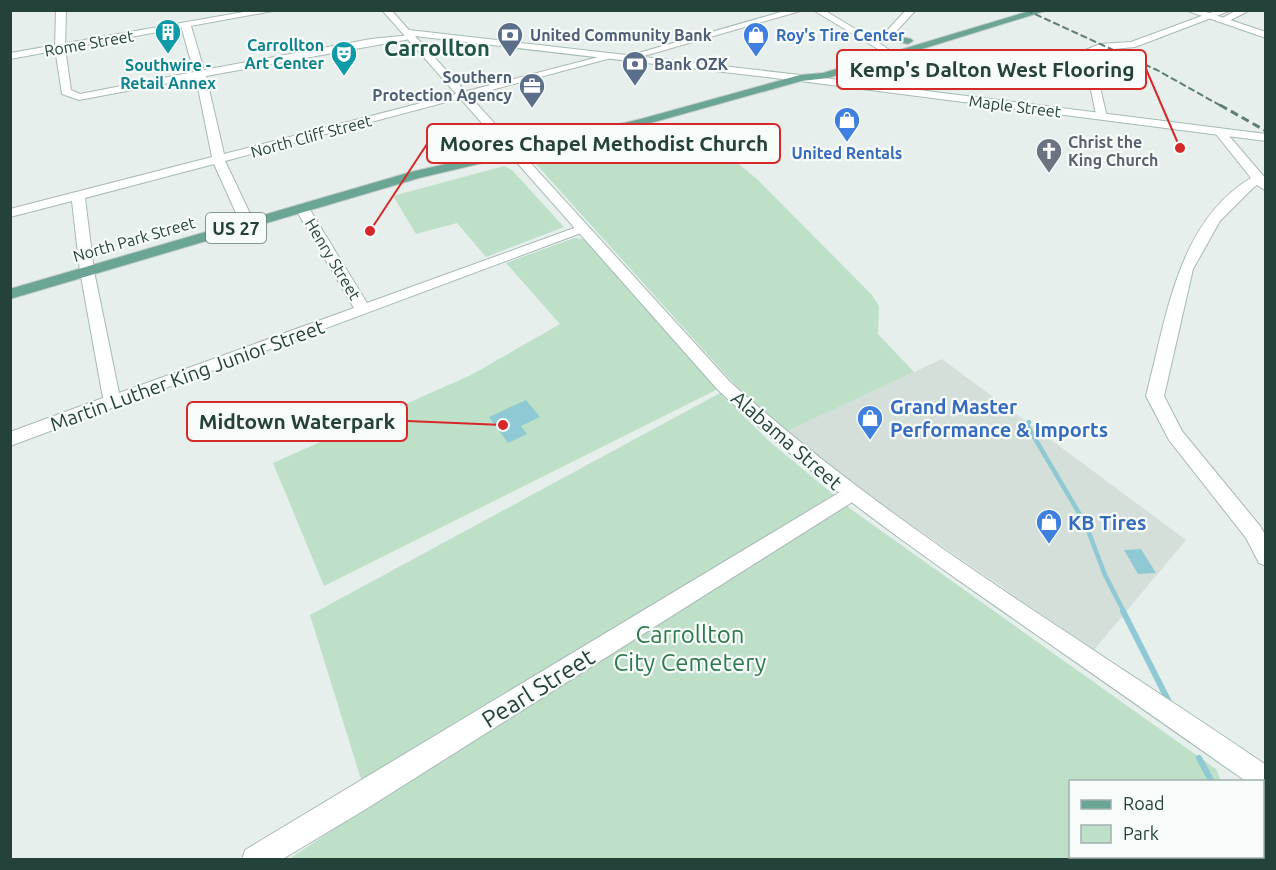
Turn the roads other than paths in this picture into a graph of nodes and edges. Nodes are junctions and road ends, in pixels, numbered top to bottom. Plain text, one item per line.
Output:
1 (61, 10) edge
2 (274, 10) edge
3 (386, 10) edge
4 (800, 10) edge
5 (817, 10) edge
6 (912, 10) edge
7 (1011, 10) edge
8 (1044, 10) edge
9 (1189, 10) edge
10 (1228, 10) edge
11 (1246, 10) edge
12 (246, 13) edge
13 (1210, 17) junction
14 (1222, 21) junction
15 (186, 26) junction
16 (1266, 35) edge
17 (409, 36) junction
18 (443, 36) junction
19 (886, 37) junction
20 (908, 41) junction
21 (871, 42) junction
22 (60, 48) junction
23 (883, 49) junction
24 (10, 56) edge
25 (610, 57) junction
26 (626, 58) junction
27 (200, 75) junction
28 (800, 78) junction
29 (463, 97) junction
30 (1101, 117) junction
31 (1220, 132) junction
32 (1266, 138) edge
33 (510, 151) junction
34 (219, 160) junction
35 (1262, 184) edge
36 (78, 196) junction
37 (302, 208) junction
38 (10, 213) edge
39 (248, 224) junction
40 (582, 230) junction
41 (87, 271) junction
42 (10, 294) edge
43 (363, 310) junction
44 (112, 402) junction
45 (10, 440) edge
46 (850, 494) junction
47 (1266, 557) edge
48 (1266, 780) edge
49 (255, 860) edge

1 - 22 street
2 - 12 street, Rome Street
3 - 17 street, Alabama Street
4 - 26 street
5 - 21 street
6 - 19 street
7 - 20 main road, US 27
8 - 28 main road, US 27
9 - 13 street
10 - 13 street
11 - 14 street
12 - 15 street, Rome Street
13 - 14 street
13 - 30 street
14 - 16 street
15 - 22 street, Rome Street
15 - 27 street
17 - 18 street, Maple Street
17 - 18 street
17 - 27 street
17 - 29 street, Alabama Street
18 - 25 street, Maple Street
19 - 20 main road
19 - 21 street
20 - 23 main road, US 27
21 - 23 street
22 - 24 street, Rome Street
22 - 27 street
23 - 28 main road, US 27
25 - 26 street, Maple Street
25 - 29 street, North Cliff Street
26 - 28 street, Maple Street
27 - 34 street
28 - 30 street, Maple Street
28 - 33 main road, US 27
29 - 33 street, Alabama Street
29 - 34 street, North Cliff Street
30 - 31 street, Maple Street
31 - 32 street, Maple Street
31 - 35 street
33 - 37 main road, North Park Street / US 27
33 - 40 street, Alabama Street
34 - 36 street, North Cliff Street
34 - 39 street
35 - 47 street
36 - 38 street, North Cliff Street
36 - 41 street
37 - 39 main road, North Park Street / US 27
37 - 43 street, Henry Street
39 - 41 main road, North Park Street / US 27
40 - 43 street, Martin Luther King Junior Street
40 - 46 street, Alabama Street
41 - 42 main road, North Park Street / US 27
41 - 44 street
43 - 44 street, Martin Luther King Junior Street
44 - 45 street, Martin Luther King Junior Street
46 - 48 street, Alabama Street
46 - 49 street, Pearl Street

